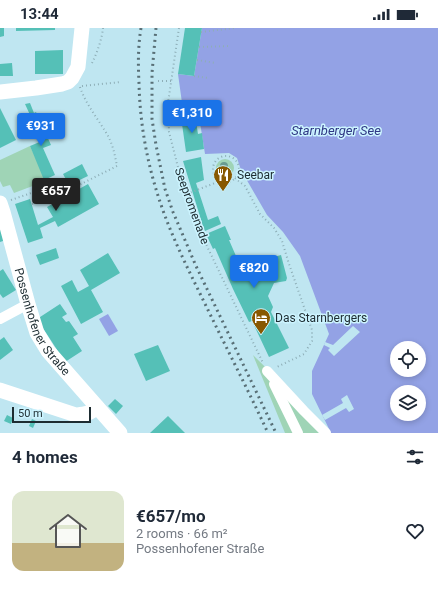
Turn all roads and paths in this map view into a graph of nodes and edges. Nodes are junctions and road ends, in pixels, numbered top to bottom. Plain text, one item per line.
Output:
1 (82, 28) edge
2 (179, 28) edge
3 (235, 28) edge
4 (201, 32) dead end
5 (232, 46) dead end
6 (199, 47) dead end
7 (197, 60) dead end
8 (216, 63) dead end
9 (194, 76) dead end
10 (208, 78) dead end
11 (158, 81) dead end
12 (171, 81) junction
13 (76, 82) junction
14 (121, 82) dead end
15 (0, 92) edge
16 (235, 178) junction
17 (220, 181) junction
18 (37, 190) junction
19 (187, 194) junction
20 (17, 198) dead end
21 (0, 203) edge
22 (32, 204) dead end
23 (28, 304) junction
24 (0, 319) edge
25 (267, 371) junction
26 (0, 390) edge
27 (97, 407) junction
28 (116, 430) edge
29 (298, 433) edge
30 (326, 433) edge

1 - 13 main road
2 - 12 path, Seepromenade
3 - 4 path
5 - 6 path
7 - 8 path
9 - 10 path
11 - 12 path
12 - 19 path, Seepromenade
13 - 14 path
13 - 15 main road
13 - 18 path
16 - 17 path
16 - 17 path
16 - 25 path
17 - 19 path
18 - 20 path
18 - 22 path
19 - 25 path, Seepromenade
21 - 23 main road, Possenhofener Straße
23 - 24 street
23 - 27 main road, Possenhofener Straße
25 - 29 street
25 - 30 street
26 - 27 main road
27 - 28 main road, Possenhofener Straße

